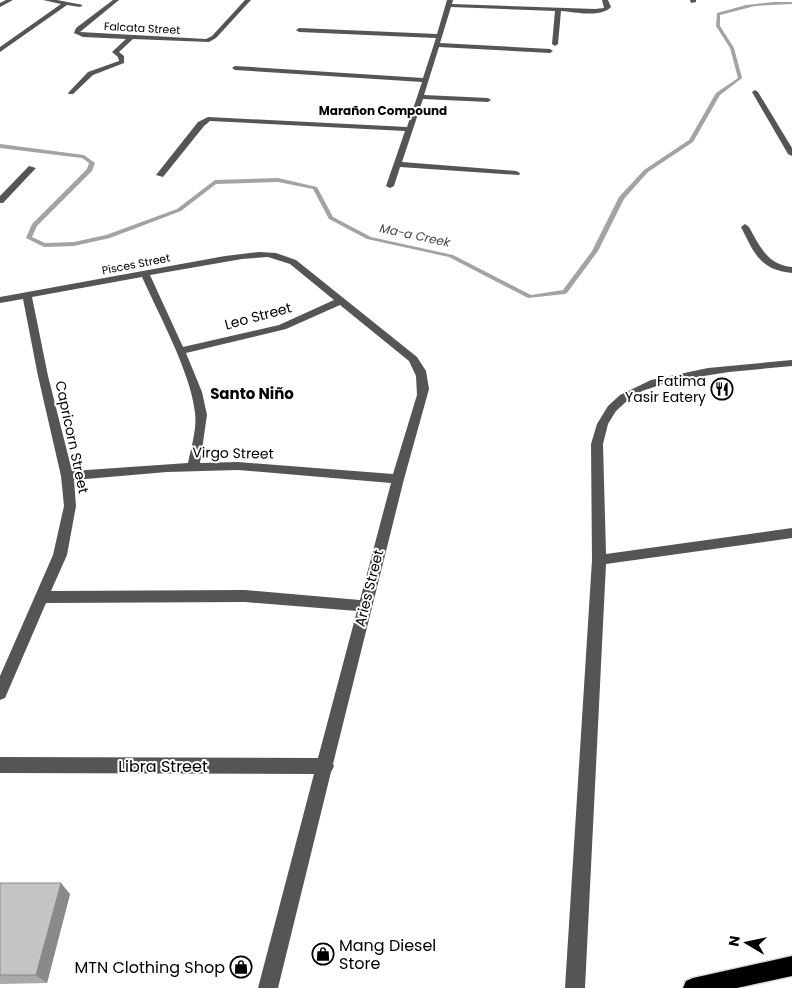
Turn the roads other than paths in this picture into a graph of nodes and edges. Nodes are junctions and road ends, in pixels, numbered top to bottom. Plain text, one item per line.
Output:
1 (10, 0) edge
2 (46, 0) edge
3 (116, 0) edge
4 (248, 0) edge
5 (605, 0) edge
6 (66, 3) junction
7 (449, 3) edge
8 (0, 5) edge
9 (80, 5) dead end
10 (558, 11) junction
11 (299, 30) dead end
12 (439, 36) junction
13 (8, 38) dead end
14 (131, 38) junction
15 (16, 39) junction
16 (556, 44) dead end
17 (437, 46) junction
18 (0, 50) edge
19 (550, 51) dead end
20 (235, 68) dead end
21 (426, 80) junction
22 (755, 92) dead end
23 (71, 93) dead end
24 (421, 96) junction
25 (488, 100) dead end
26 (410, 129) junction
27 (792, 154) edge
28 (397, 164) junction
29 (32, 168) dead end
30 (516, 173) dead end
31 (160, 176) dead end
32 (390, 186) dead end
33 (3, 193) edge
34 (0, 201) edge
35 (745, 227) dead end
36 (276, 255) joint
37 (792, 270) edge
38 (145, 274) junction
39 (27, 296) junction
40 (0, 300) edge
41 (340, 301) junction
42 (180, 351) junction
43 (792, 363) edge
44 (194, 466) junction
45 (67, 476) junction
46 (398, 479) junction
47 (792, 533) edge
48 (599, 560) junction
49 (43, 597) junction
50 (365, 606) junction
51 (0, 693) edge
52 (0, 765) edge
53 (326, 766) junction
54 (792, 966) edge
55 (268, 988) edge
56 (575, 988) edge
57 (692, 988) edge

1 - 8 street
2 - 6 street
3 - 14 street, Falcata Street
4 - 14 street, Falcata Street
5 - 10 street
6 - 9 street
6 - 15 street
7 - 10 street
7 - 12 street
10 - 16 street
11 - 12 street
12 - 17 street
13 - 15 street
14 - 23 street
15 - 18 street
17 - 19 street
17 - 21 street
20 - 21 street
21 - 24 street
22 - 27 street
24 - 25 street
24 - 26 street
26 - 28 street
26 - 31 street
28 - 30 street
28 - 32 street
29 - 33 street
33 - 34 street
35 - 37 street
36 - 38 street, Pisces Street
36 - 41 street, Aries Street
38 - 39 street, Pisces Street
38 - 42 street
39 - 40 street, Pisces Street
39 - 45 street, Capricorn Street
41 - 42 street, Leo Street
41 - 46 street, Aries Street
42 - 44 street
43 - 48 street
44 - 45 street, Virgo Street
44 - 46 street, Virgo Street
45 - 49 street, Capricorn Street
46 - 50 street, Aries Street
47 - 48 street
48 - 56 street
49 - 50 street
49 - 51 street, Capricorn Street
50 - 53 street, Aries Street
52 - 53 street, Libra Street
53 - 55 street, Aries Street
54 - 57 main road

